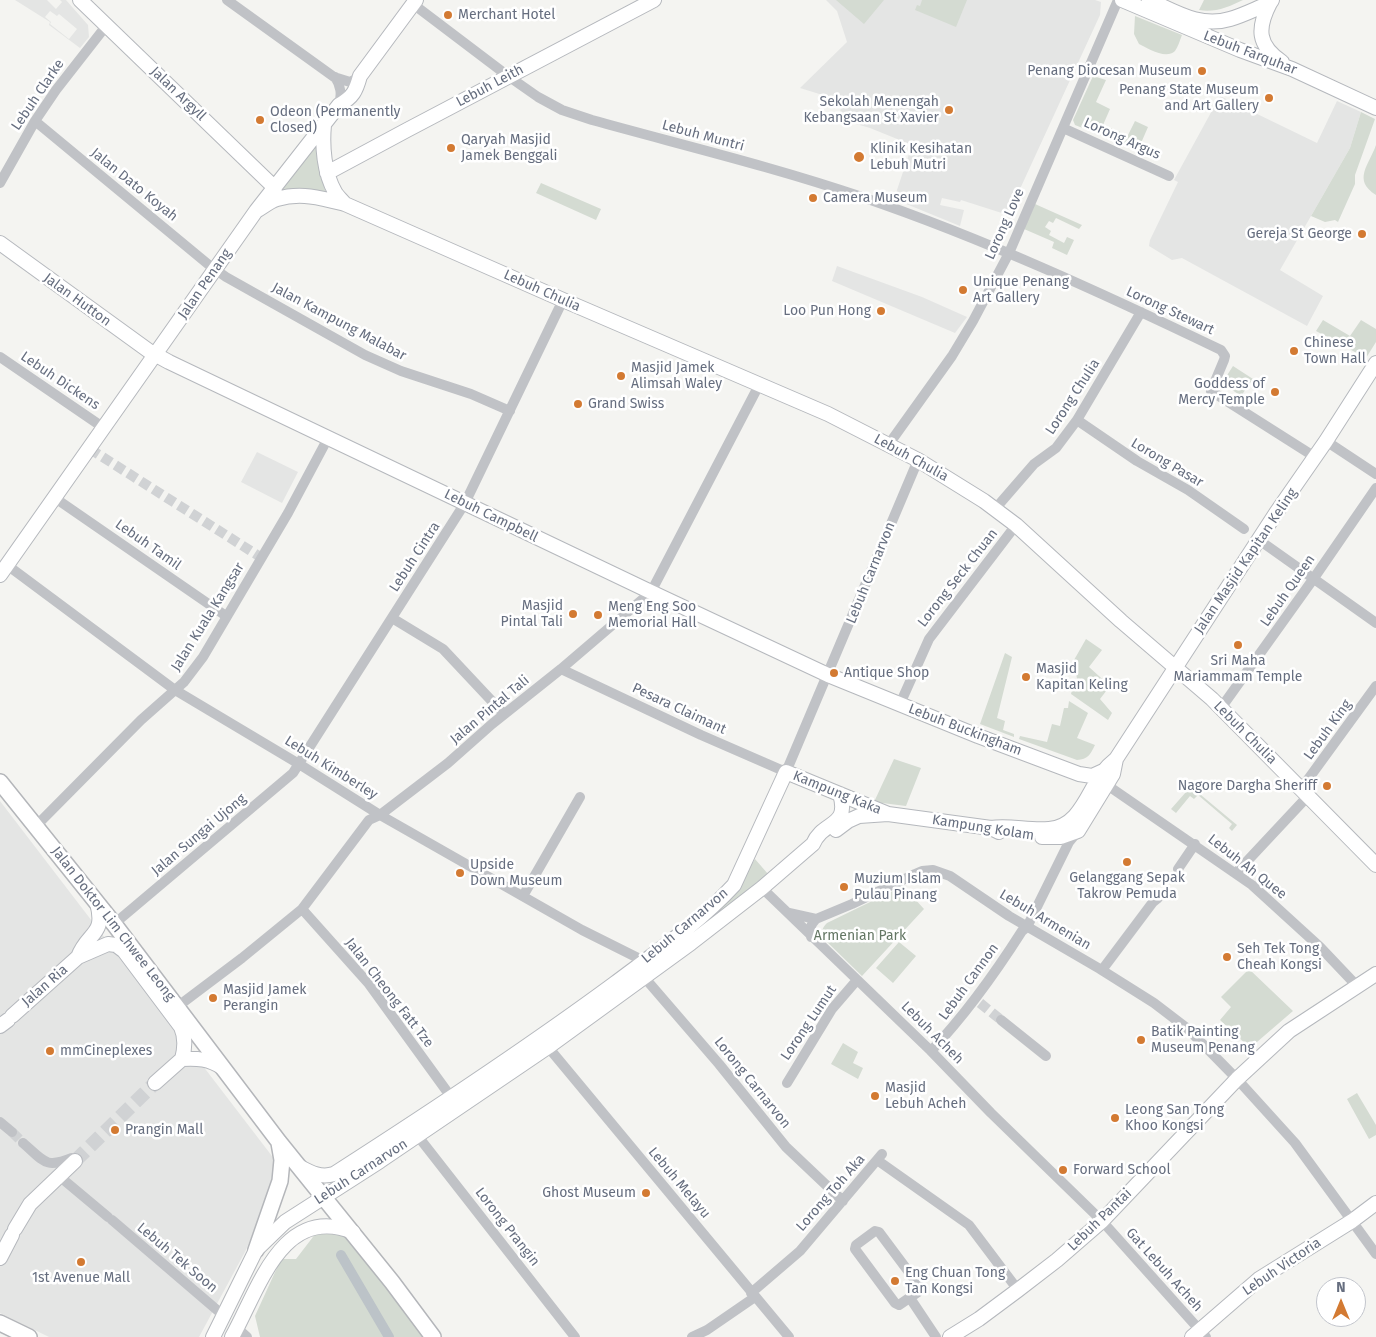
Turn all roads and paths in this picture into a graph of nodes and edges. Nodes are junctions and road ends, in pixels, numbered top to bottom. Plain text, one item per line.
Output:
1 (80, 0) edge
2 (227, 0) edge
3 (654, 0) edge
4 (1118, 0) edge
5 (1122, 0) edge
6 (1149, 0) edge
7 (1271, 1) edge
8 (414, 2) edge
9 (106, 26) junction
10 (1292, 69) junction
11 (334, 76) junction
12 (508, 76) junction
13 (359, 77) junction
14 (339, 105) junction
15 (1376, 108) edge
16 (35, 122) junction
17 (324, 125) junction
18 (1063, 128) junction
19 (328, 173) junction
20 (1169, 176) dead end
21 (0, 183) edge
22 (275, 188) junction
23 (345, 204) junction
24 (256, 211) junction
25 (0, 243) edge
26 (1009, 253) junction
27 (215, 270) junction
28 (563, 300) junction
29 (1141, 312) junction
30 (156, 355) junction
31 (0, 357) edge
32 (1376, 363) edge
33 (759, 384) junction
34 (510, 411) junction
35 (1077, 420) junction
36 (104, 428) junction
37 (328, 438) junction
38 (1326, 442) junction
39 (889, 444) junction
40 (1315, 457) junction
41 (918, 460) junction
42 (1376, 474) edge
43 (1376, 488) edge
44 (55, 498) junction
45 (465, 503) junction
46 (995, 509) junction
47 (1016, 526) junction
48 (1244, 529) dead end
49 (1259, 540) junction
50 (4, 570) edge
51 (1314, 578) junction
52 (651, 592) junction
53 (226, 616) junction
54 (392, 618) junction
55 (1376, 623) edge
56 (1175, 667) junction
57 (561, 669) junction
58 (828, 675) junction
59 (1376, 686) edge
60 (175, 690) junction
61 (900, 704) junction
62 (1221, 708) junction
63 (504, 714) junction
64 (1116, 759) junction
65 (299, 764) junction
66 (1103, 771) junction
67 (786, 772) junction
68 (0, 782) edge
69 (1107, 785) junction
70 (1304, 792) junction
71 (840, 794) junction
72 (580, 796) dead end
73 (888, 814) junction
74 (380, 815) junction
75 (35, 827) junction
76 (991, 828) junction
77 (1078, 831) junction
78 (813, 844) junction
79 (1195, 844) junction
80 (1376, 865) edge
81 (1178, 869) dead end
82 (1236, 873) junction
83 (762, 888) junction
84 (522, 896) junction
85 (1158, 898) dead end
86 (97, 902) junction
87 (302, 909) junction
88 (786, 911) junction
89 (816, 919) junction
90 (114, 924) junction
91 (1027, 927) junction
92 (811, 937) junction
93 (78, 957) junction
94 (644, 961) junction
95 (658, 968) junction
96 (1102, 970) junction
97 (1376, 974) edge
98 (644, 977) junction
99 (856, 980) junction
100 (1357, 986) junction
101 (177, 1007) junction
102 (1001, 1020) tunnel mouth
103 (6, 1021) edge
104 (548, 1047) junction
105 (931, 1051) junction
106 (1046, 1056) dead end
107 (182, 1059) junction
108 (223, 1068) junction
109 (1237, 1079) junction
110 (156, 1083) tunnel mouth
111 (788, 1083) dead end
112 (451, 1097) junction
113 (0, 1122) edge
114 (12, 1132) tunnel mouth
115 (417, 1135) junction
116 (279, 1142) junction
117 (23, 1143) tunnel mouth
118 (74, 1159) joint
119 (299, 1167) junction
120 (59, 1176) junction
121 (324, 1196) junction
122 (843, 1201) junction
123 (1376, 1203) edge
124 (1102, 1221) junction
125 (1352, 1221) junction
126 (353, 1232) junction
127 (256, 1250) junction
128 (1376, 1254) edge
129 (0, 1258) edge
130 (1018, 1290) junction
131 (753, 1295) junction
132 (910, 1298) junction
133 (224, 1316) junction
134 (0, 1323) edge
135 (239, 1334) edge
136 (1199, 1335) edge
137 (29, 1337) edge
138 (213, 1337) edge
139 (433, 1337) edge
140 (575, 1337) edge
141 (692, 1337) edge
142 (790, 1337) edge
143 (936, 1337) edge
144 (950, 1337) edge

1 - 9 main road, Jalan Argyll
2 - 11 street
3 - 12 main road, Lebuh Leith
4 - 18 street, Lorong Love
5 - 10 main road, Lebuh Farquhar
6 - 7 main road, Lebuh Farquhar
7 - 10 main road
8 - 12 street, Lebuh Muntri
8 - 13 main road, Jalan Penang
9 - 16 street, Lebuh Clarke
9 - 22 main road, Jalan Argyll
10 - 15 main road, Lebuh Farquhar
11 - 13 street
11 - 14 street
12 - 19 main road, Lebuh Leith
12 - 26 street, Lebuh Muntri
13 - 14 main road, Jalan Penang
14 - 17 main road, Jalan Penang
16 - 21 street, Lebuh Clarke
16 - 27 street, Jalan Dato Koyah
17 - 19 main road
17 - 22 main road, Jalan Penang
18 - 20 street, Lorong Argus
18 - 26 street, Lorong Love
19 - 23 main road
22 - 24 main road, Jalan Penang
23 - 24 main road, Lebuh Chulia
23 - 28 main road, Lebuh Chulia
24 - 27 main road, Jalan Penang
25 - 30 main road, Jalan Hutton
26 - 29 street, Lorong Stewart
26 - 39 street, Lorong Love
27 - 30 main road, Jalan Penang
27 - 34 street, Jalan Kampung Malabar
28 - 33 main road, Lebuh Chulia
28 - 34 street, Lebuh Cintra
29 - 35 street, Lorong Chulia
29 - 40 street, Lorong Stewart
30 - 36 main road, Jalan Penang
30 - 37 main road, Lebuh Campbell
31 - 36 street, Lebuh Dickens
32 - 38 main road, Jalan Masjid Kapitan Keling
33 - 39 main road, Lebuh Chulia
33 - 52 street, Jalan Pintal Tali
34 - 45 street, Lebuh Cintra
35 - 46 street, Lorong Chulia
35 - 48 street, Lorong Pasar
36 - 44 main road, Jalan Penang
37 - 45 main road, Lebuh Campbell
37 - 53 street, Jalan Kuala Kangsar
38 - 40 main road, Jalan Masjid Kapitan Keling
38 - 42 street
39 - 41 main road, Lebuh Chulia
40 - 49 main road, Jalan Masjid Kapitan Keling
41 - 46 main road, Lebuh Chulia
41 - 58 street, Lebuh Carnarvon
43 - 51 street, Lebuh Queen
44 - 50 main road, Jalan Penang
44 - 53 street, Lebuh Tamil
45 - 52 main road, Lebuh Campbell
45 - 54 street, Lebuh Cintra
46 - 47 main road, Lebuh Chulia
47 - 56 main road, Lebuh Chulia
47 - 61 street, Lorong Seck Chuan
49 - 51 street
49 - 56 main road, Jalan Masjid Kapitan Keling
50 - 60 street, Lebuh Kimberley
51 - 55 street
51 - 62 street, Lebuh Queen
52 - 57 street, Jalan Pintal Tali
52 - 58 main road, Lebuh Campbell
53 - 60 street, Jalan Kuala Kangsar
54 - 63 street
54 - 65 street, Lebuh Cintra
56 - 62 main road, Lebuh Chulia
56 - 64 main road, Jalan Masjid Kapitan Keling
57 - 63 street, Jalan Pintal Tali
57 - 67 street, Pesara Claimant
58 - 61 main road, Lebuh Buckingham
58 - 67 street, Lebuh Carnarvon
59 - 70 street, Lebuh King
60 - 65 street, Lebuh Kimberley
60 - 75 street, Jalan Kuala Kangsar
61 - 66 main road, Lebuh Buckingham
62 - 70 main road, Lebuh Chulia
63 - 74 street, Jalan Pintal Tali
64 - 66 main road, Jalan Masjid Kapitan Keling
64 - 69 main road, Jalan Masjid Kapitan Keling
65 - 74 street, Lebuh Kimberley
65 - 90 street, Jalan Sungai Ujong
66 - 76 main road, Jalan Masjid Kapitan Keling
67 - 71 main road, Kampung Kaka
67 - 94 main road, Lebuh Carnarvon
68 - 75 main road, Jalan Doktor Lim Chwee Leong
69 - 77 main road, Jalan Masjid Kapitan Keling
69 - 79 street, Lebuh Ah Quee
70 - 80 main road, Lebuh Chulia
70 - 82 street, Lebuh King
71 - 73 main road, Kampung Kaka
71 - 78 main road, Lebuh Carnarvon
72 - 84 street
73 - 76 main road, Kampung Kolam
73 - 78 main road, Lebuh Carnarvon
74 - 84 street, Lebuh Kimberley
74 - 87 street, Jalan Pintal Tali
75 - 86 main road, Jalan Doktor Lim Chwee Leong
76 - 77 main road, Kampung Kolam
77 - 91 street, Jalan Masjid Kapitan Keling
78 - 83 main road, Lebuh Carnarvon
79 - 81 street
79 - 82 street, Lebuh Ah Quee
82 - 100 street, Lebuh Ah Quee
83 - 88 street, Lebuh Acheh
83 - 95 main road, Lebuh Carnarvon
84 - 94 street, Lebuh Kimberley
85 - 96 street
86 - 90 main road, Jalan Doktor Lim Chwee Leong
86 - 93 main road, Jalan Ria
87 - 101 street, Jalan Pintal Tali
87 - 112 street, Jalan Cheong Fatt Tze
88 - 89 street
88 - 92 street, Lebuh Acheh
89 - 91 street, Lebuh Armenian
89 - 92 street
90 - 101 main road, Jalan Doktor Lim Chwee Leong
91 - 96 street, Lebuh Armenian
91 - 105 street, Lebuh Cannon
92 - 99 street, Lebuh Acheh
93 - 103 main road, Jalan Ria
93 - 107 main road, Jalan Ria
94 - 95 street, Lebuh Kimberley
94 - 112 main road, Lebuh Carnarvon
95 - 98 main road, Lebuh Carnarvon
96 - 109 street, Lebuh Armenian
97 - 100 main road, Lebuh Pantai
98 - 104 main road, Lebuh Carnarvon
98 - 122 street, Lorong Carnarvon
99 - 105 street, Lebuh Acheh
99 - 111 street, Lorong Lumut
100 - 109 main road, Lebuh Pantai
101 - 108 main road, Jalan Doktor Lim Chwee Leong
102 - 106 street
104 - 115 main road, Lebuh Carnarvon
104 - 131 street, Lebuh Melayu
105 - 124 street, Lebuh Acheh
107 - 108 main road
107 - 110 main road
108 - 116 main road, Jalan Doktor Lim Chwee Leong
109 - 124 main road, Lebuh Pantai
109 - 125 street, Lebuh Armenian
112 - 119 main road, Lebuh Carnarvon
113 - 114 street
115 - 121 main road, Lebuh Carnarvon
115 - 140 street, Lorong Prangin
116 - 119 main road, Jalan Doktor Lim Chwee Leong
116 - 127 main road
117 - 118 street
118 - 120 main road
119 - 121 main road, Jalan Doktor Lim Chwee Leong
120 - 129 main road
120 - 133 street, Lebuh Tek Soon
121 - 126 main road, Jalan Doktor Lim Chwee Leong
121 - 127 main road, Lebuh Carnarvon
122 - 130 street, Lorong Toh Aka
122 - 131 street, Lorong Toh Aka
123 - 125 main road, Lebuh Victoria
124 - 130 main road, Lebuh Pantai
124 - 136 street, Gat Lebuh Acheh
125 - 128 street, Lebuh Armenian
125 - 136 main road, Lebuh Victoria
126 - 135 main road, Lebuh Carnarvon
126 - 139 main road, Jalan Doktor Lim Chwee Leong
127 - 133 main road, Lebuh Carnarvon
130 - 144 main road, Lebuh Pantai
131 - 141 street, Lorong Toh Aka
131 - 142 street, Lebuh Melayu
132 - 132 street
132 - 143 street
133 - 138 main road, Lebuh Carnarvon
134 - 137 main road

